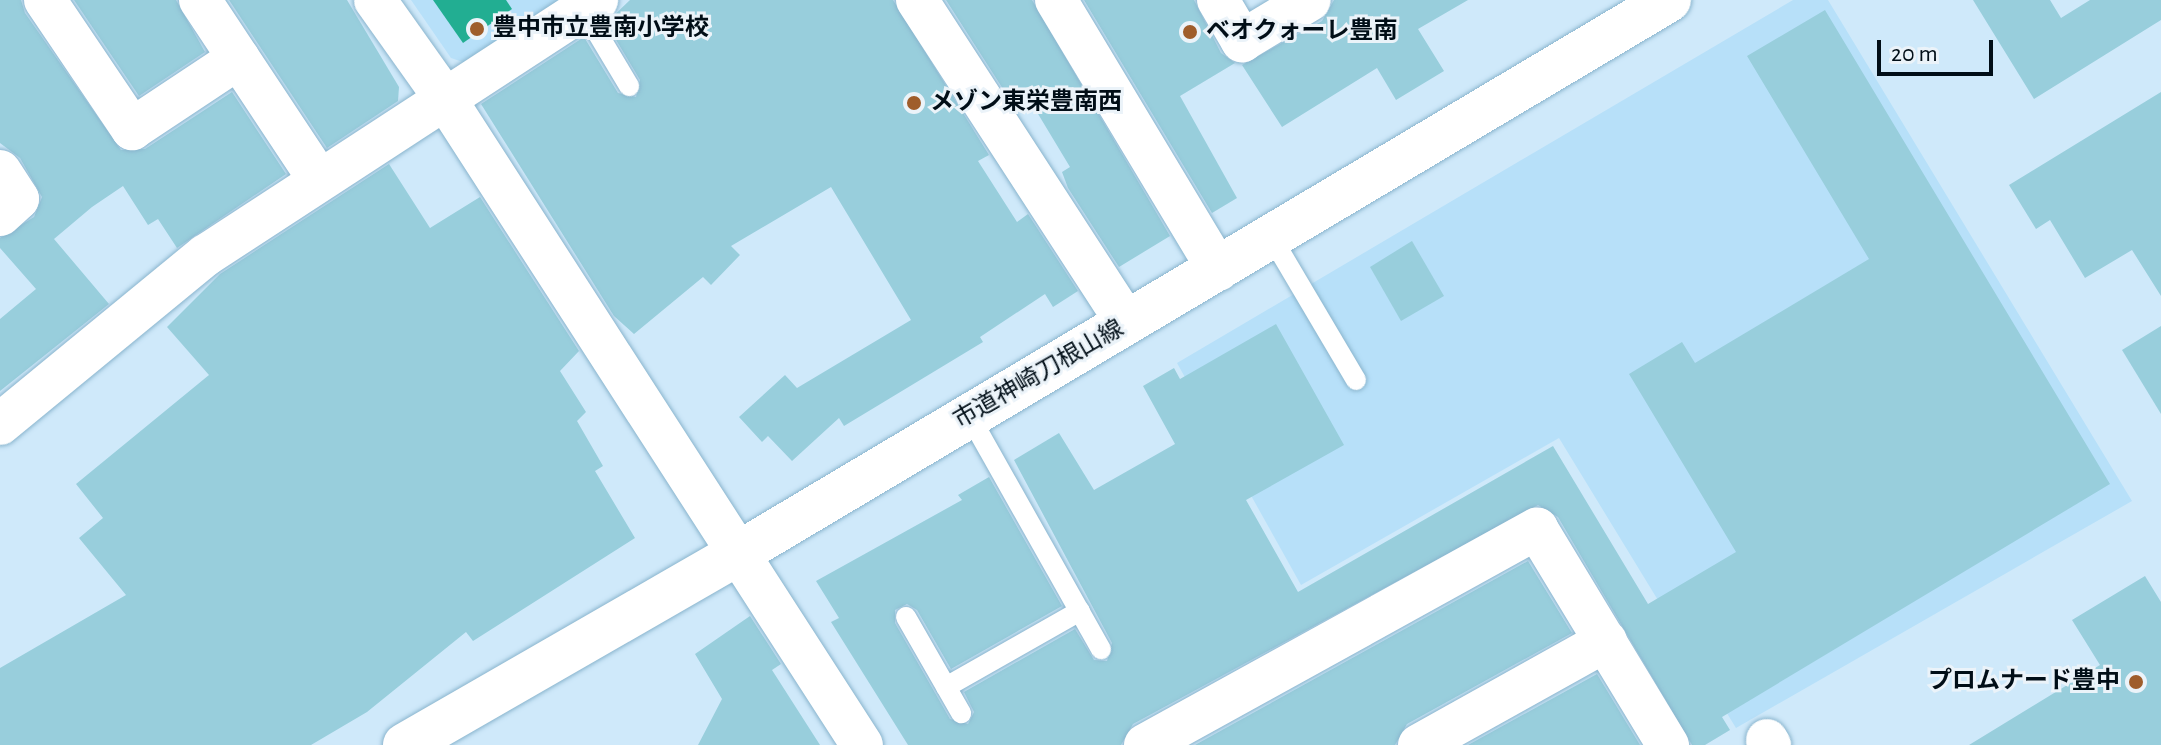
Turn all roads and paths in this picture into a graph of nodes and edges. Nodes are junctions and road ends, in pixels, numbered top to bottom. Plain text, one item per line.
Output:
1 (45, 0) edge
2 (200, 0) edge
3 (375, 0) edge
4 (917, 0) edge
5 (1056, 0) edge
6 (1218, 0) edge
7 (1310, 0) edge
8 (1669, 0) edge
9 (590, 5) edge
10 (239, 58) junction
11 (629, 86) dead end
12 (444, 97) junction
13 (0, 171) edge
14 (318, 178) junction
15 (0, 215) edge
16 (1272, 238) junction
17 (1218, 270) junction
18 (1127, 323) junction
19 (1356, 380) dead end
20 (969, 415) junction
21 (0, 424) edge
22 (739, 553) junction
23 (1080, 611) junction
24 (906, 617) dead end
25 (1606, 641) junction
26 (1101, 649) dead end
27 (946, 687) junction
28 (961, 713) dead end
29 (405, 745) edge
30 (862, 745) edge
31 (1145, 745) edge
32 (1419, 745) edge
33 (1668, 745) edge

1 - 10 street
2 - 10 street
3 - 12 street
4 - 18 street
5 - 17 street
6 - 7 street
8 - 16 street, 市道神崎刀根山線
9 - 11 lane
9 - 12 street
10 - 14 street
12 - 14 street
12 - 22 street
13 - 15 street
14 - 21 street
16 - 17 street, 市道神崎刀根山線
16 - 19 lane
17 - 18 street, 市道神崎刀根山線
18 - 20 street, 市道神崎刀根山線
20 - 22 street, 市道神崎刀根山線
20 - 23 lane
22 - 29 street, 市道神崎刀根山線
22 - 30 street
23 - 26 lane
23 - 27 lane
24 - 27 lane
25 - 31 street
25 - 32 street
25 - 33 street
27 - 28 lane

